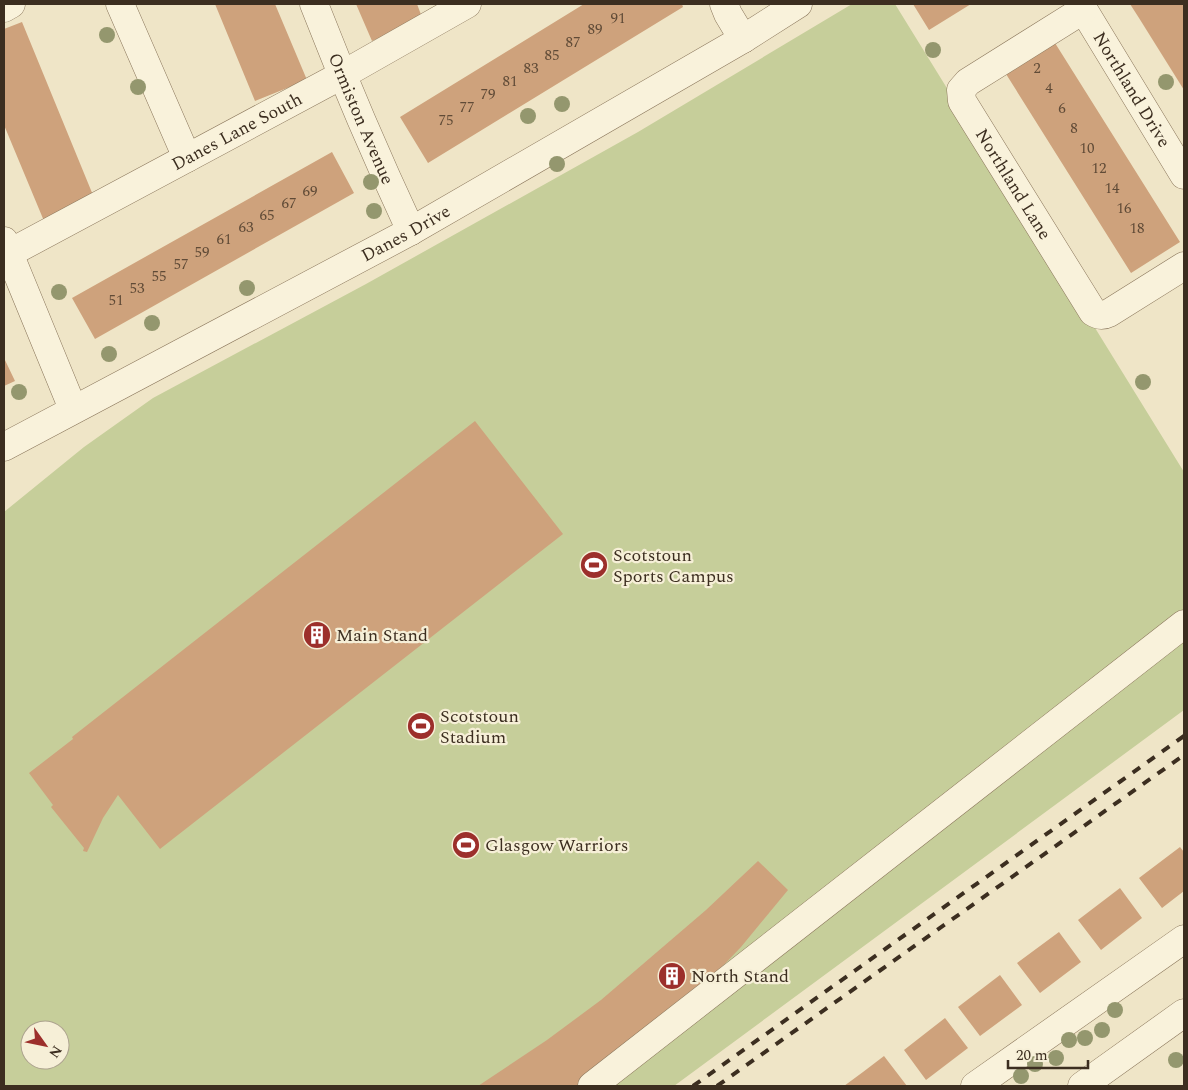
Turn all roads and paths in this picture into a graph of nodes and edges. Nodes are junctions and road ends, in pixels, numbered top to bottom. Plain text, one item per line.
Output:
1 (11, 4) edge
2 (120, 4) edge
3 (314, 4) edge
4 (467, 4) edge
5 (724, 4) edge
6 (798, 4) edge
7 (4, 8) edge
8 (1087, 8) edge
9 (743, 39) junction
10 (342, 76) junction
11 (187, 158) junction
12 (1184, 175) edge
13 (411, 231) junction
14 (5, 250) edge
15 (1184, 266) edge
16 (73, 409) junction
17 (4, 446) edge
18 (1184, 624) edge
19 (1184, 939) edge
20 (1184, 1013) edge
21 (592, 1086) edge
22 (975, 1086) edge
23 (1082, 1086) edge

1 - 7 street
2 - 11 street
3 - 10 street, Ormiston Avenue
4 - 10 street, Danes Lane South
5 - 9 street
6 - 9 street, Danes Drive
8 - 12 street, Northland Drive
8 - 15 street, Northland Lane
9 - 13 street, Danes Drive
10 - 11 street, Danes Lane South
10 - 13 street, Ormiston Avenue
11 - 14 street, Danes Lane South
13 - 16 street, Danes Drive
14 - 16 street
16 - 17 street, Danes Drive
18 - 21 street
19 - 22 street
20 - 23 street

